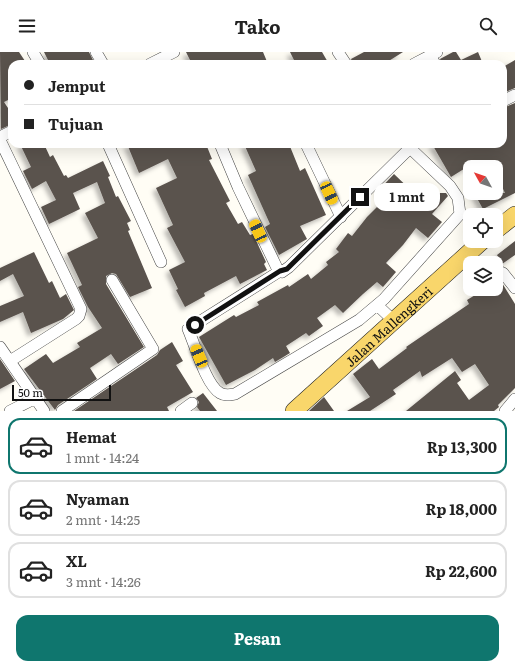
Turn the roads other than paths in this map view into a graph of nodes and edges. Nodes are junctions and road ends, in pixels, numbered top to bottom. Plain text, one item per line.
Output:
1 (169, 56) edge
2 (160, 60) edge
3 (0, 138) edge
4 (110, 148) edge
5 (222, 148) edge
6 (308, 148) edge
7 (406, 148) edge
8 (410, 148) edge
9 (515, 215) edge
10 (341, 217) junction
11 (503, 224) edge
12 (161, 262) dead end
13 (463, 265) edge
14 (280, 271) junction
15 (503, 273) edge
16 (112, 280) dead end
17 (515, 288) edge
18 (378, 305) junction
19 (394, 321) junction
20 (0, 347) edge
21 (10, 361) junction
22 (34, 399) junction
23 (515, 399) edge
24 (192, 402) dead end
25 (10, 411) edge
26 (44, 411) edge
27 (62, 411) edge
28 (181, 411) edge
29 (294, 411) edge
30 (505, 411) edge

1 - 2 street
3 - 21 street
4 - 12 street
5 - 14 street
6 - 10 street
7 - 10 street
8 - 18 street
9 - 11 main road
10 - 14 street
13 - 19 main road, Jalan Mallengkeri
14 - 18 street
15 - 17 street
16 - 27 street
18 - 19 street
19 - 29 main road, Jalan Mallengkeri
20 - 21 street
21 - 22 street
22 - 25 street
22 - 26 street
23 - 30 street
24 - 28 street

